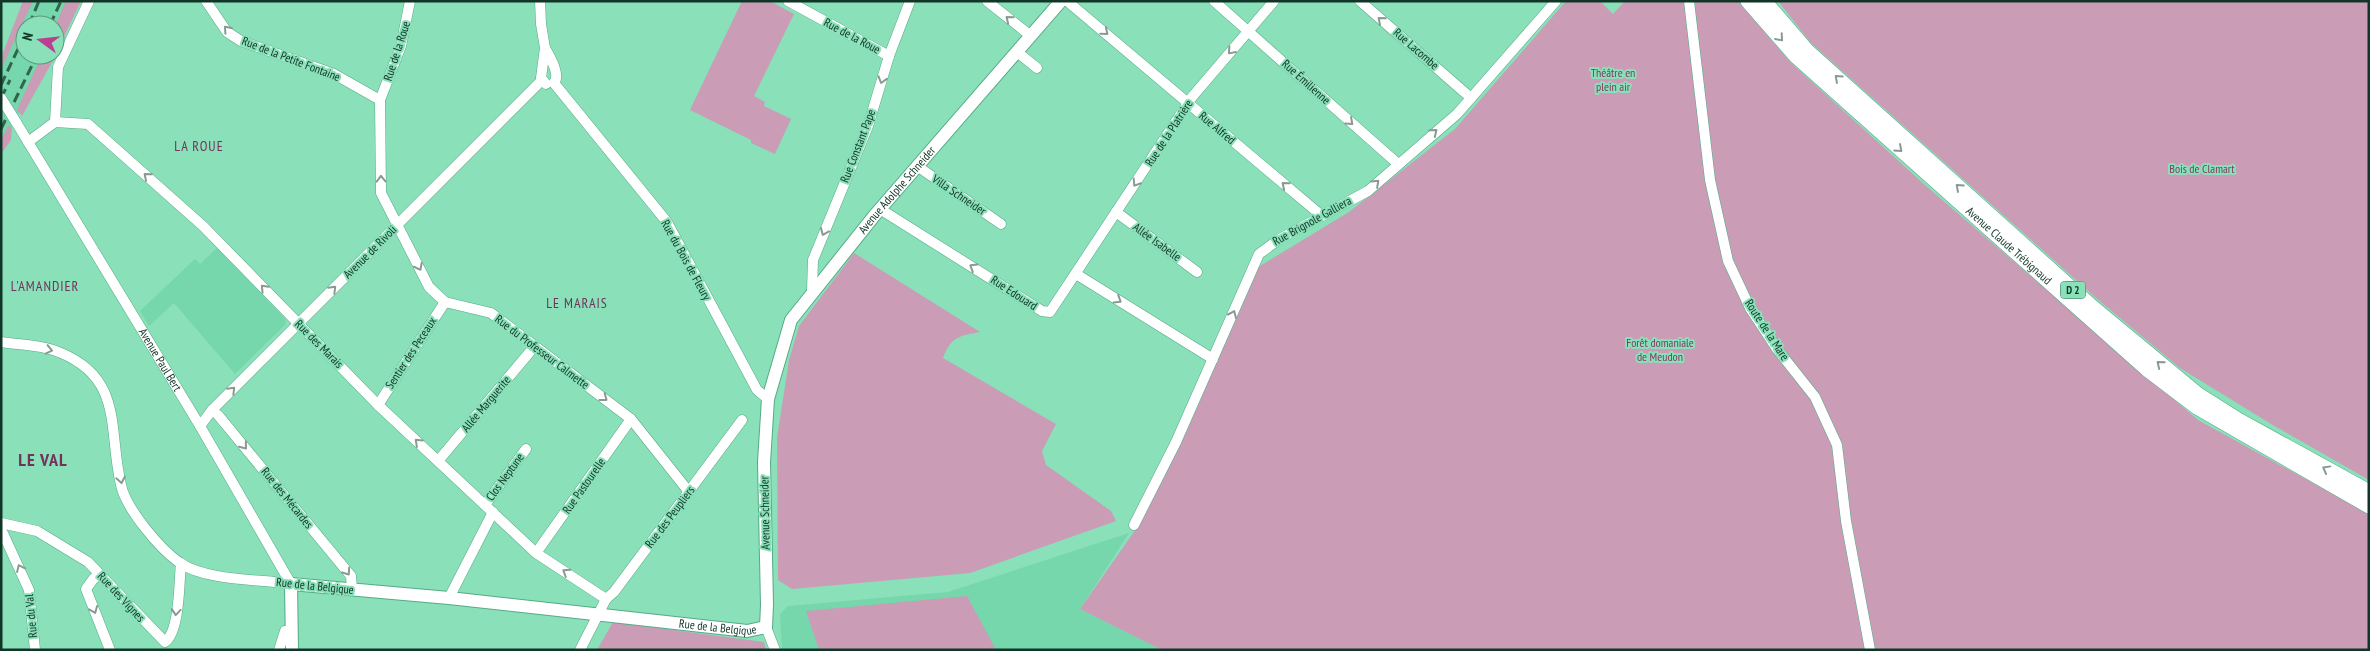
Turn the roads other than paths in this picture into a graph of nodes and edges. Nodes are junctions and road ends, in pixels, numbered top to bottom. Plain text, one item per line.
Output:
1 (88, 1) edge
2 (206, 1) edge
3 (410, 1) edge
4 (540, 1) edge
5 (788, 1) edge
6 (910, 1) edge
7 (987, 1) edge
8 (1061, 1) edge
9 (1067, 1) edge
10 (1214, 1) edge
11 (1274, 1) edge
12 (1360, 1) edge
13 (1556, 1) edge
14 (1689, 1) edge
15 (1748, 1) edge
16 (1764, 1) edge
17 (1249, 31) junction
18 (1031, 36) junction
19 (1017, 52) junction
20 (889, 56) junction
21 (1037, 68) dead end
22 (546, 73) junction
23 (1, 98) edge
24 (1471, 98) junction
25 (380, 100) junction
26 (1188, 103) junction
27 (55, 122) junction
28 (28, 142) junction
29 (1397, 164) junction
30 (917, 166) junction
31 (880, 209) junction
32 (1116, 212) junction
33 (1322, 216) junction
34 (398, 224) junction
35 (1001, 224) dead end
36 (1197, 272) dead end
37 (1076, 274) junction
38 (812, 291) junction
39 (445, 302) junction
40 (298, 323) junction
41 (1, 342) edge
42 (534, 347) junction
43 (1213, 359) junction
44 (768, 398) junction
45 (378, 405) junction
46 (212, 410) junction
47 (631, 419) junction
48 (742, 420) dead end
49 (200, 426) junction
50 (526, 449) dead end
51 (438, 461) junction
52 (689, 492) junction
53 (2369, 492) edge
54 (2369, 506) edge
55 (489, 508) junction
56 (1, 523) edge
57 (1134, 525) dead end
58 (1, 529) edge
59 (536, 553) junction
60 (181, 563) junction
61 (100, 576) junction
62 (291, 584) junction
63 (352, 590) junction
64 (449, 598) junction
65 (606, 598) junction
66 (598, 614) junction
67 (766, 627) junction
68 (292, 630) junction
69 (166, 646) edge
70 (35, 650) edge
71 (110, 650) edge
72 (279, 650) edge
73 (292, 650) edge
74 (580, 650) edge
75 (775, 650) edge
76 (1870, 650) edge

1 - 27 street
25 -> 2 street, Rue de la Petite Fontaine
3 - 25 street, Rue de la Roue
4 - 22 street
5 - 20 street, Rue de la Roue
6 - 20 street, Rue Constant Pape
18 -> 7 street
8 - 18 street, Avenue Adolphe Schneider
9 -> 26 street, Rue Alfred
10 - 17 street, Rue Émilienne
11 - 17 street, Rue de la Platrière
24 -> 12 street, Rue Lacombe
13 - 24 street, Rue Brignole Galliera
14 - 76 street, Route de la Mare
15 -> 54 main road, Avenue Claude Trébignaud / D 2
53 -> 16 main road, Avenue Claude Trébignaud / D 2
17 -> 26 street, Rue de la Platrière
17 -> 29 street, Rue Émilienne
18 - 19 street, Avenue Adolphe Schneider
19 - 21 street
19 - 30 street, Avenue Adolphe Schneider
20 -> 38 street, Rue Constant Pape
22 - 34 street, Avenue de Rivoli
22 - 44 street, Rue du Bois de Fleury
23 - 28 street, Avenue Paul Bert, bridge
29 -> 24 street, Rue Brignole Galliera
34 -> 25 street
26 -> 32 street, Rue de la Platrière
33 -> 26 street, Rue Alfred
27 - 28 street
40 -> 27 street, Rue des Marais
28 - 49 street, Avenue Paul Bert
33 -> 29 street, Rue Brignole Galliera
30 - 31 street, Avenue Adolphe Schneider
30 - 35 street, Villa Schneider
37 -> 31 street, Rue Edouard
31 - 38 street, Avenue Adolphe Schneider
32 - 36 street, Allée Isabelle
32 - 37 street, Rue de la Platrière
43 -> 33 street, Rue Brignole Galliera
34 -> 39 street
40 -> 34 street, Avenue de Rivoli
37 -> 43 street
38 - 44 street, Avenue Adolphe Schneider
39 - 42 street, Rue du Professeur Calmette
39 - 45 street, Sentier des Peceaux
40 - 45 street, Rue des Marais
46 -> 40 street, Avenue de Rivoli
41 -> 60 street, Rue de la Belgique
42 -> 47 street, Rue du Professeur Calmette
42 - 51 street, Allée Marguerite
43 - 57 street, Rue Brignole Galliera
44 - 67 street, Avenue Schneider
51 -> 45 street, Rue des Marais
46 - 49 street, Avenue de Rivoli
46 -> 63 street, Rue des Mécardes
47 - 52 street, Rue du Professeur Calmette
47 - 59 street, Rue Pastourelle
48 - 52 street, Rue des Peupliers
49 - 62 street, Avenue Paul Bert
50 - 55 street, Clos Neptune
51 - 55 street, Rue des Marais
52 - 65 street, Rue des Peupliers
55 - 59 street, Rue des Marais
55 - 64 street, Clos Neptune
56 - 61 street, Rue des Vignes
70 -> 58 street, Rue du Val
65 -> 59 street, Rue des Marais
60 - 62 street, Rue de la Belgique
60 -> 69 street, Rue des Vignes
61 - 69 street, Rue des Vignes
61 -> 71 street
62 - 63 street, Rue de la Belgique
62 - 68 street, Avenue Paul Bert
63 - 64 street, Rue de la Belgique
64 - 66 street, Rue de la Belgique
65 - 66 street, Rue des Peupliers
66 - 67 street, Rue de la Belgique
66 - 74 street, Rue des Peupliers
67 - 75 street
68 - 72 street
68 - 73 street, Avenue Paul Bert

